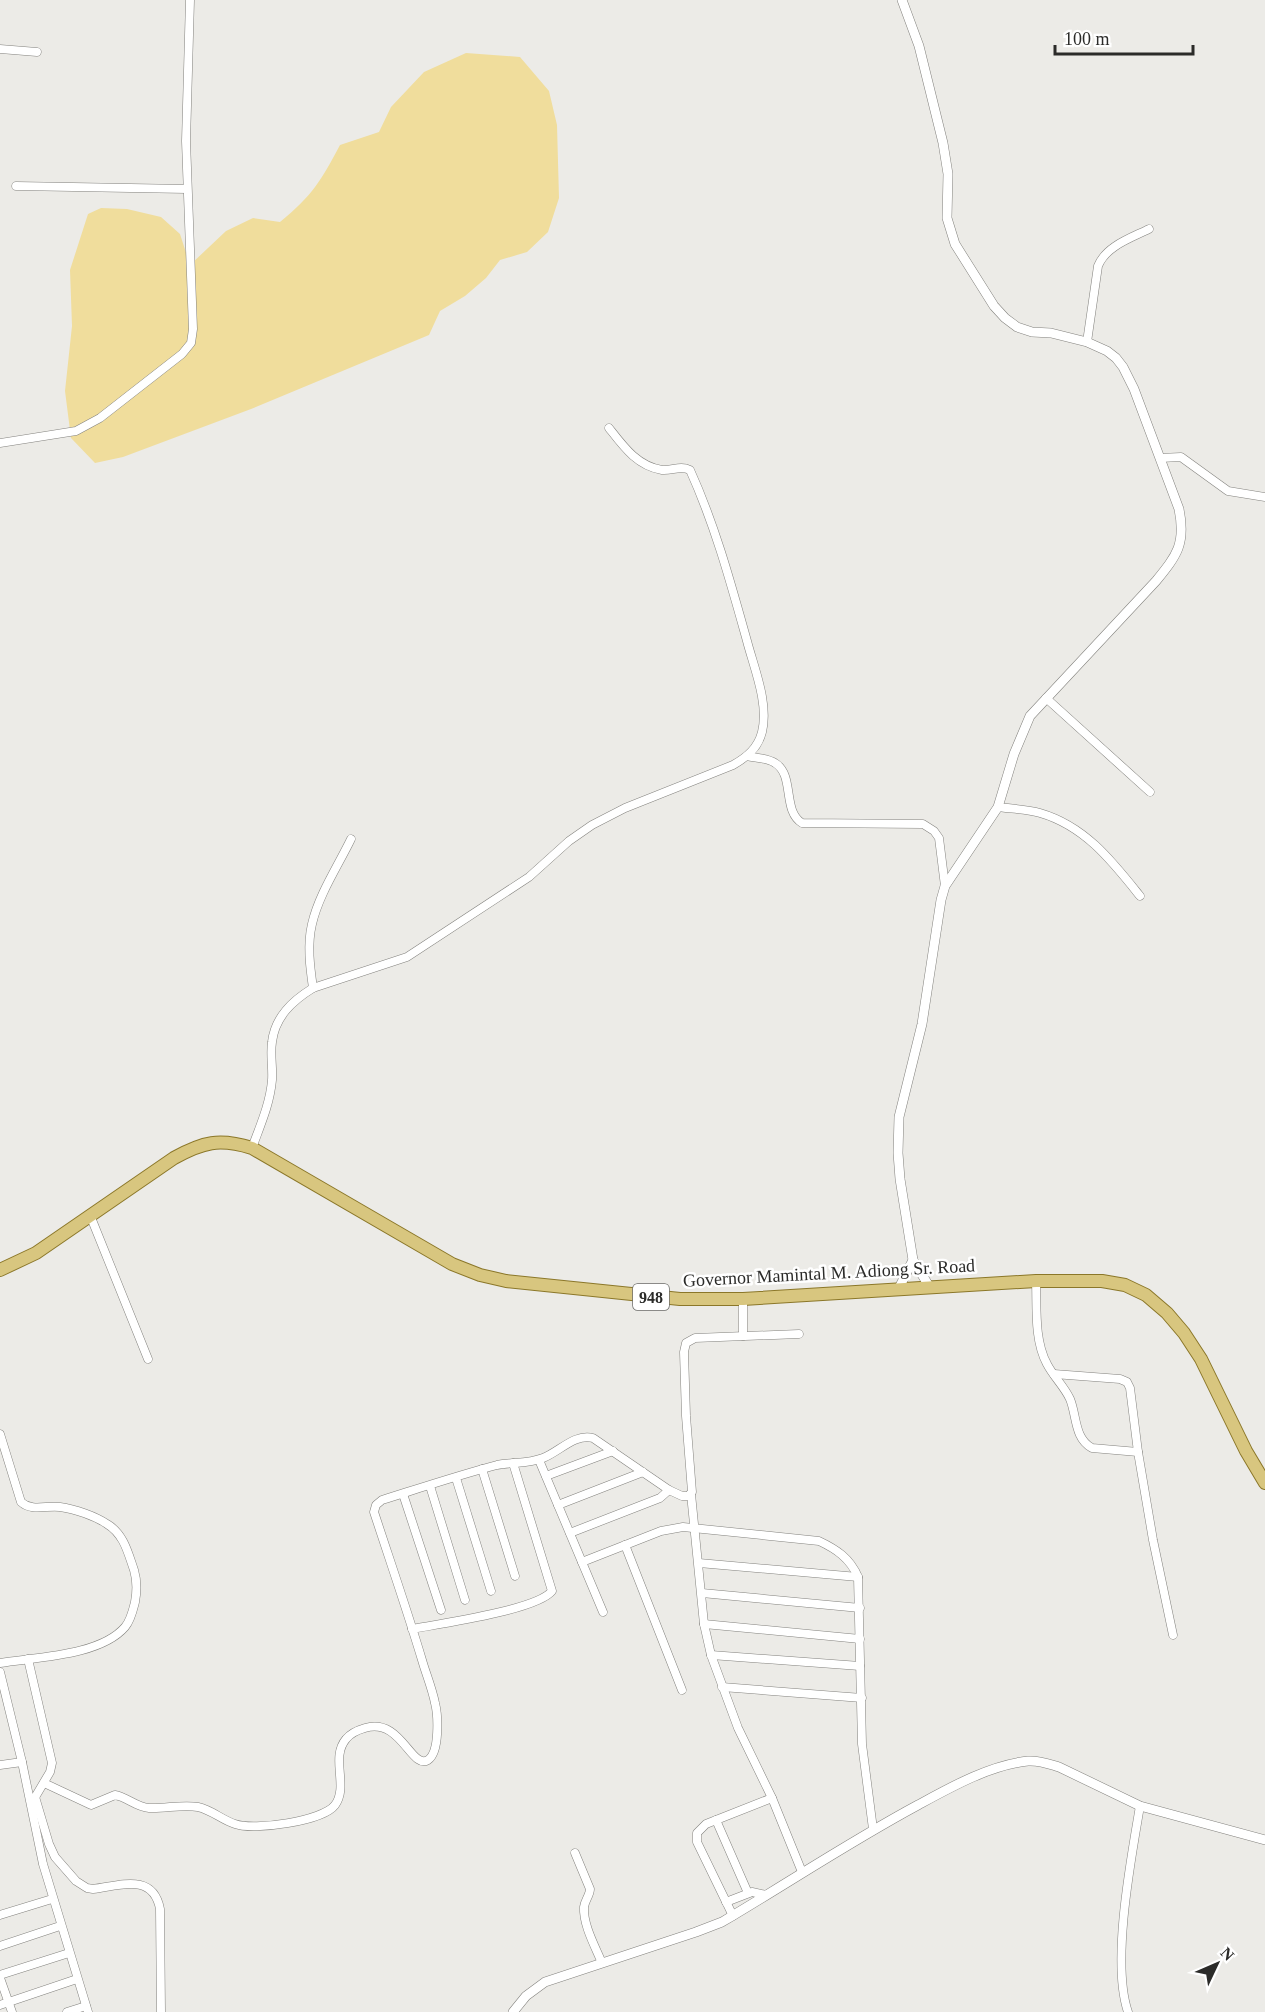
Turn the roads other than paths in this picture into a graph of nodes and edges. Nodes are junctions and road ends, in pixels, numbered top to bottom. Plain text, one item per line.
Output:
1 (190, 0) edge
2 (902, 0) edge
3 (0, 49) edge
4 (38, 52) dead end
5 (16, 186) dead end
6 (187, 189) junction
7 (1149, 229) dead end
8 (1087, 342) junction
9 (609, 428) dead end
10 (0, 443) edge
11 (1160, 458) junction
12 (1265, 497) edge
13 (1046, 698) junction
14 (747, 756) junction
15 (1150, 792) dead end
16 (998, 807) junction
17 (351, 839) dead end
18 (945, 886) junction
19 (1140, 896) dead end
20 (313, 988) junction
21 (252, 1148) junction
22 (90, 1215) junction
23 (913, 1260) junction
24 (0, 1270) edge
25 (1036, 1281) junction
26 (929, 1286) junction
27 (899, 1288) junction
28 (743, 1299) junction
29 (798, 1334) dead end
30 (743, 1336) junction
31 (148, 1359) dead end
32 (1054, 1374) junction
33 (0, 1434) edge
34 (613, 1451) junction
35 (1138, 1452) junction
36 (539, 1460) junction
37 (513, 1463) junction
38 (482, 1469) junction
39 (643, 1472) junction
40 (546, 1476) junction
41 (456, 1478) junction
42 (1265, 1483) edge
43 (430, 1485) junction
44 (669, 1490) junction
45 (403, 1494) junction
46 (691, 1494) junction
47 (558, 1505) junction
48 (696, 1528) junction
49 (570, 1533) junction
50 (625, 1545) junction
51 (582, 1562) junction
52 (699, 1563) junction
53 (515, 1576) dead end
54 (858, 1577) junction
55 (491, 1591) dead end
56 (702, 1593) junction
57 (465, 1600) dead end
58 (860, 1608) junction
59 (441, 1610) dead end
60 (603, 1612) dead end
61 (704, 1624) junction
62 (412, 1629) junction
63 (1173, 1635) dead end
64 (860, 1639) junction
65 (711, 1655) junction
66 (28, 1659) junction
67 (0, 1663) edge
68 (860, 1666) junction
69 (0, 1671) edge
70 (722, 1687) junction
71 (682, 1690) dead end
72 (862, 1698) junction
73 (22, 1762) junction
74 (0, 1765) edge
75 (44, 1783) junction
76 (772, 1798) junction
77 (33, 1801) junction
78 (1140, 1806) junction
79 (716, 1820) junction
80 (873, 1829) junction
81 (1265, 1840) edge
82 (575, 1853) dead end
83 (802, 1872) junction
84 (748, 1893) junction
85 (766, 1895) junction
86 (52, 1899) junction
87 (726, 1902) junction
88 (0, 1915) edge
89 (733, 1916) junction
90 (60, 1926) junction
91 (0, 1946) edge
92 (69, 1953) junction
93 (602, 1963) junction
94 (0, 1977) edge
95 (77, 1979) junction
96 (4, 2003) edge
97 (87, 2009) edge
98 (12, 2012) edge
99 (68, 2012) edge
100 (159, 2012) edge
101 (513, 2012) edge
102 (1128, 2012) edge

1 - 6 street
2 - 8 street
3 - 4 street
5 - 6 street
6 - 10 street
7 - 8 street
8 - 11 street
9 - 14 street
11 - 12 street
11 - 13 street
13 - 15 street
13 - 16 street
14 - 18 street
14 - 20 street
16 - 18 street
16 - 19 street
17 - 20 street
18 - 23 street
20 - 21 street
21 - 22 main road, Governor Mamintal M. Adiong Sr. Road / 948
21 - 28 main road, Governor Mamintal M. Adiong Sr. Road / 948
22 - 24 main road, Governor Mamintal M. Adiong Sr. Road / 948
22 - 31 street
23 - 26 street
23 - 27 street
25 - 26 main road, Governor Mamintal M. Adiong Sr. Road / 948
25 - 32 street
25 - 42 main road, Governor Mamintal M. Adiong Sr. Road / 948
26 - 27 main road, Governor Mamintal M. Adiong Sr. Road / 948
27 - 28 main road, Governor Mamintal M. Adiong Sr. Road / 948
28 - 30 street
29 - 30 street
30 - 46 street
32 - 35 street
32 - 35 street
33 - 66 street
34 - 36 street
34 - 39 street
34 - 40 street
35 - 63 street
36 - 37 street
36 - 40 street
37 - 38 street
37 - 62 street
38 - 41 street
38 - 53 street
39 - 44 street
39 - 47 street
40 - 47 street
41 - 43 street
41 - 55 street
43 - 45 street
43 - 57 street
44 - 46 street
44 - 49 street
45 - 59 street
45 - 62 street
46 - 48 street
47 - 49 street
48 - 50 street
48 - 52 street
48 - 54 street
49 - 51 street
50 - 51 street
50 - 71 street
51 - 60 street
52 - 54 street
52 - 56 street
54 - 58 street
56 - 58 street
56 - 61 street
58 - 64 street
61 - 64 street
61 - 65 street
62 - 75 street
64 - 68 street
65 - 68 street
65 - 70 street
66 - 67 street
66 - 75 street
68 - 72 street
69 - 73 street
70 - 72 street
70 - 76 street
72 - 80 street
73 - 74 street
73 - 77 street
75 - 77 street
76 - 79 street
76 - 83 street
77 - 86 street
77 - 100 street
78 - 80 street
78 - 81 street
78 - 102 street
79 - 84 street
79 - 87 street
80 - 83 street
82 - 93 street
83 - 85 street
84 - 85 street
84 - 87 street
85 - 89 street
86 - 88 street
86 - 90 street
87 - 89 street
89 - 93 street
90 - 91 street
90 - 92 street
92 - 94 street
92 - 95 street
93 - 101 street
94 - 96 street
95 - 96 street
95 - 97 street
96 - 98 street
97 - 99 street

